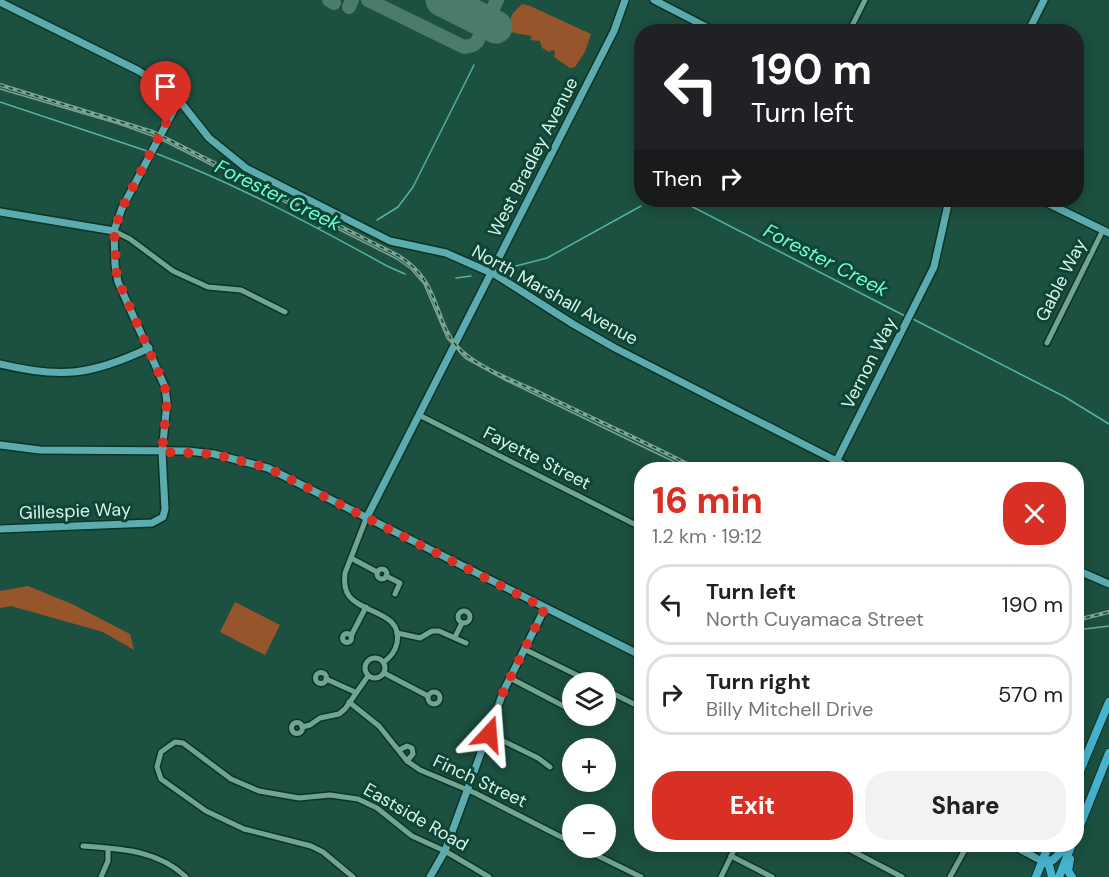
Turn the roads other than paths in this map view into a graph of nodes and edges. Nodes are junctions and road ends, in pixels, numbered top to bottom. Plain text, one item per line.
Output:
1 (625, 0) edge
2 (654, 0) edge
3 (865, 0) edge
4 (1044, 0) edge
5 (0, 2) edge
6 (700, 24) edge
7 (853, 24) edge
8 (1032, 24) edge
9 (179, 100) junction
10 (947, 207) edge
11 (1055, 207) edge
12 (0, 212) edge
13 (114, 231) junction
14 (1106, 232) edge
15 (491, 272) junction
16 (285, 312) dead end
17 (1047, 343) dead end
18 (149, 348) junction
19 (0, 364) edge
20 (419, 415) junction
21 (0, 445) edge
22 (162, 452) junction
23 (836, 461) joint
24 (366, 519) junction
25 (634, 524) edge
26 (0, 529) edge
27 (351, 558) junction
28 (1084, 573) edge
29 (1109, 584) edge
30 (394, 594) dead end
31 (366, 607) junction
32 (545, 608) junction
33 (462, 623) dead end
34 (398, 633) junction
35 (351, 636) dead end
36 (455, 637) junction
37 (466, 643) dead end
38 (524, 649) junction
39 (634, 653) edge
40 (384, 662) junction
41 (571, 672) edge
42 (384, 673) junction
43 (368, 676) junction
44 (510, 678) junction
45 (326, 679) dead end
46 (355, 692) junction
47 (616, 695) edge
48 (428, 696) dead end
49 (349, 702) junction
50 (1109, 702) edge
51 (634, 704) edge
52 (562, 705) edge
53 (302, 727) dead end
54 (489, 734) junction
55 (399, 750) junction
56 (1109, 753) edge
57 (407, 761) junction
58 (1084, 761) edge
59 (550, 767) dead end
60 (468, 790) junction
61 (1084, 816) edge
62 (562, 837) edge
63 (83, 846) dead end
64 (108, 848) junction
65 (445, 852) junction
66 (733, 852) edge
67 (854, 852) edge
68 (964, 852) edge
69 (1025, 852) edge
70 (1046, 852) edge
71 (1062, 852) edge
72 (1069, 852) edge
73 (1071, 852) edge
74 (731, 856) junction
75 (602, 858) edge
76 (1042, 861) junction
77 (101, 877) edge
78 (186, 877) edge
79 (352, 877) edge
80 (430, 877) edge
81 (489, 877) edge
82 (641, 877) edge
83 (721, 877) edge
84 (772, 877) edge
85 (902, 877) edge
86 (950, 877) edge
87 (1036, 877) edge
88 (1052, 877) edge
89 (1059, 877) edge
90 (1072, 877) edge

1 - 15 main road, West Bradley Avenue
2 - 6 main road
3 - 7 street
4 - 8 main road
5 - 9 main road, North Marshall Avenue
9 - 13 main road
9 - 15 main road, North Marshall Avenue
10 - 23 main road, Vernon Way
11 - 14 main road
12 - 13 main road
13 - 16 street
13 - 18 main road
14 - 17 street, Gable Way
15 - 20 main road, West Bradley Avenue
15 - 23 main road, North Marshall Avenue
18 - 19 main road
18 - 22 main road
20 - 24 main road, West Bradley Avenue
20 - 25 street, Fayette Street
21 - 22 main road
22 - 24 main road
22 - 26 main road, Gillespie Way
24 - 27 street
24 - 32 main road
27 - 30 street
27 - 31 street
28 - 29 main road
31 - 34 street
31 - 35 street
32 - 38 main road
32 - 39 main road
33 - 36 street
34 - 36 street
34 - 40 street
36 - 37 street
38 - 41 street
38 - 44 main road
40 - 42 street
40 - 43 street
42 - 43 street
42 - 48 street
43 - 46 street
44 - 52 street
44 - 54 main road
45 - 46 street
46 - 49 street
47 - 51 street
49 - 53 street
49 - 55 street, Finch Street
50 - 58 main road
54 - 59 street
54 - 60 main road
55 - 57 street, Finch Street
55 - 57 street, Finch Street
56 - 61 main road
57 - 60 street, Finch Street
60 - 62 street, Finch Street
60 - 65 main road
63 - 64 street
64 - 77 street
64 - 78 street
65 - 79 street, Eastside Road
65 - 80 main road
65 - 81 street, Eastside Road
66 - 74 street
67 - 85 street
68 - 86 street
69 - 76 main road
70 - 76 main road
71 - 76 main road
72 - 89 main road
73 - 90 main road
74 - 83 street
74 - 84 street
75 - 82 street
76 - 87 main road
76 - 88 main road

